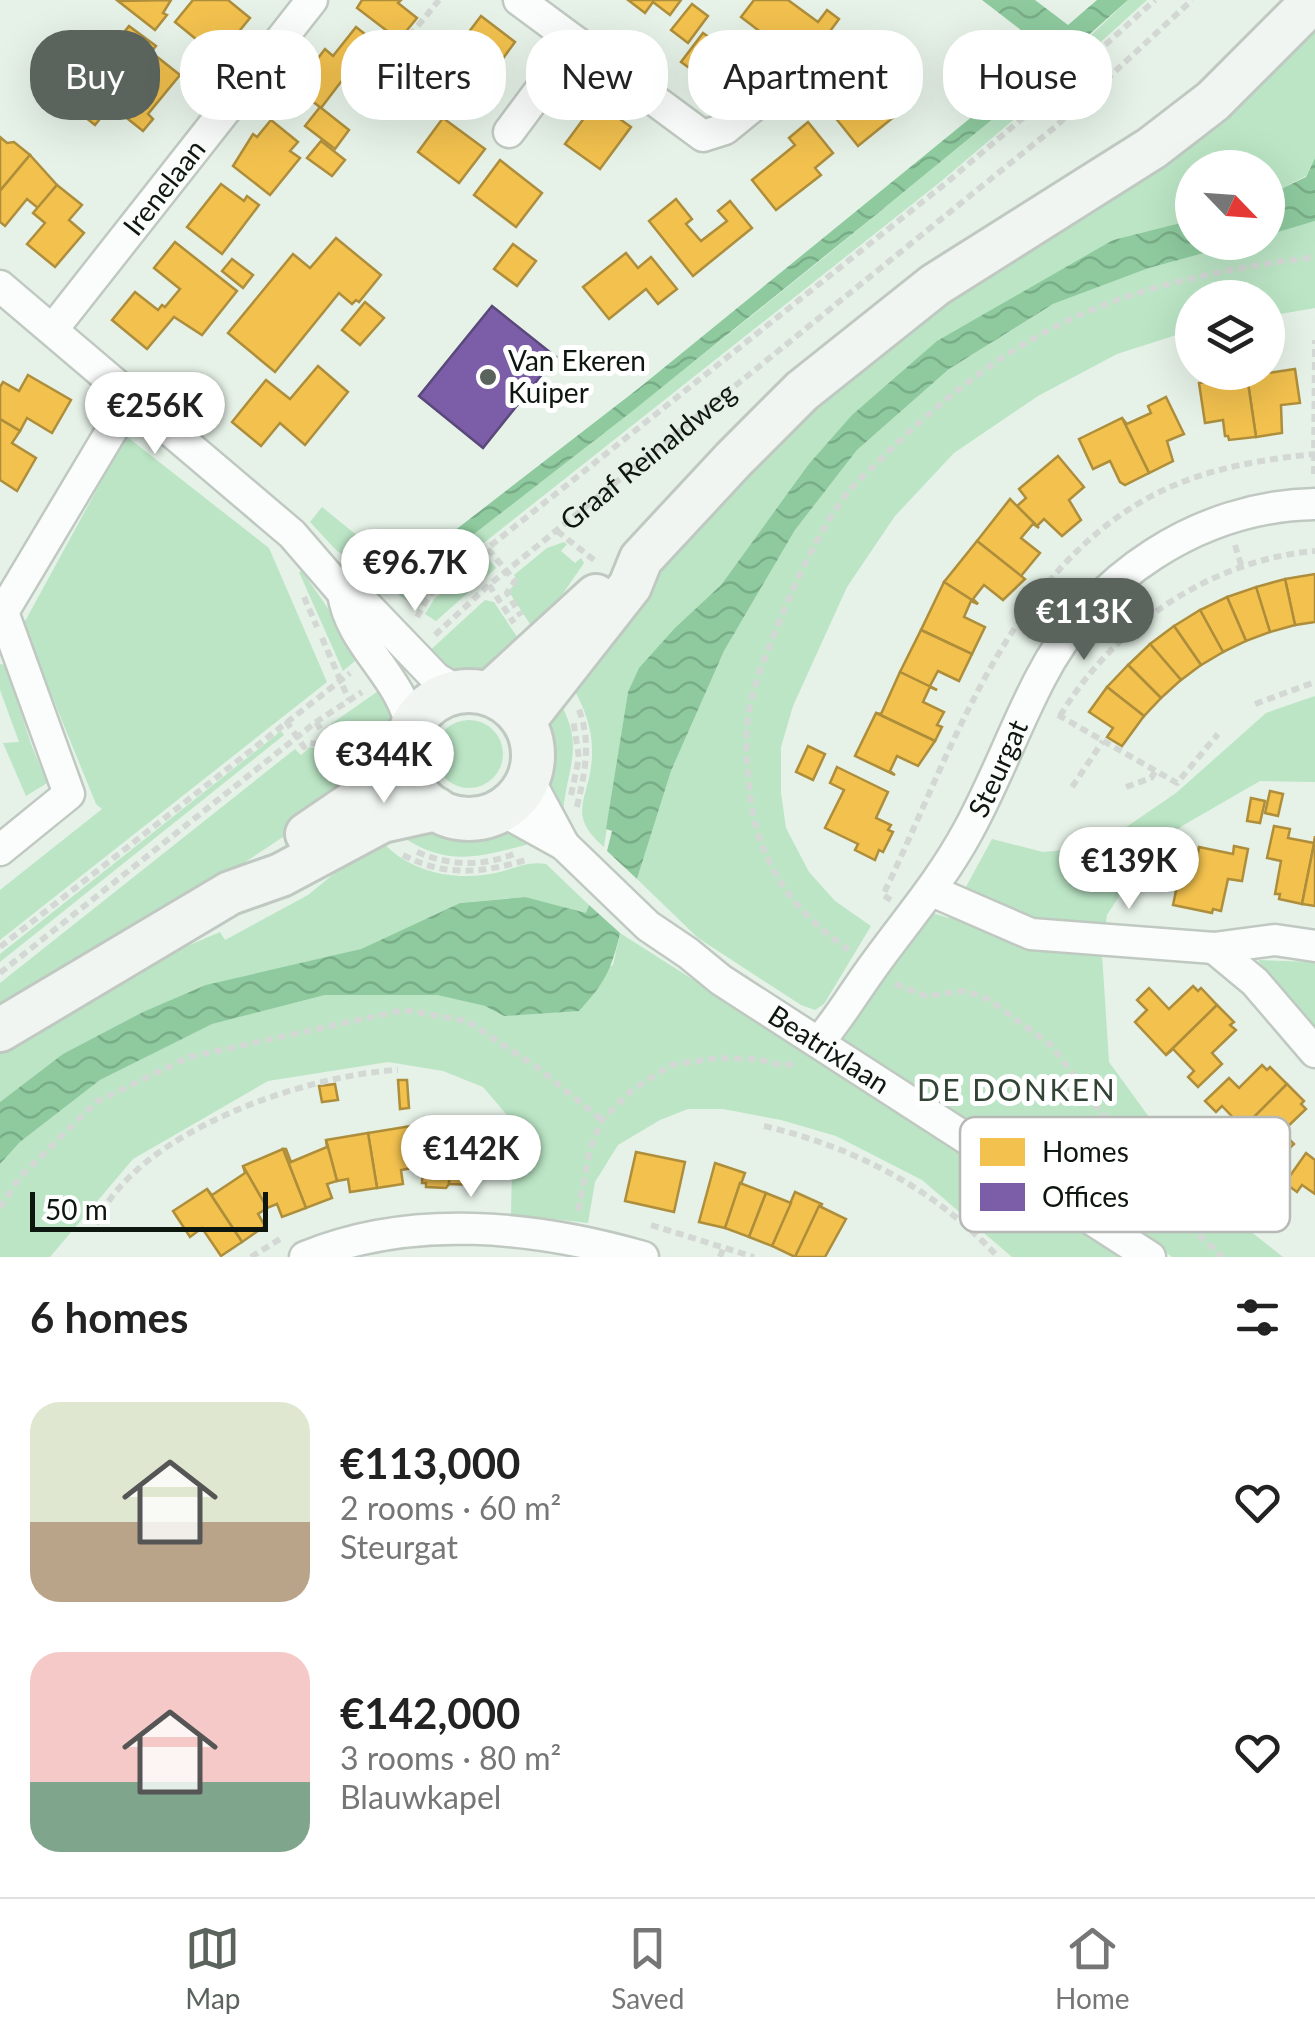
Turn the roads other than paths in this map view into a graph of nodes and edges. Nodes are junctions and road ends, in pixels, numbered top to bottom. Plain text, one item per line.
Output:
1 (312, 0) edge
2 (520, 0) edge
3 (1314, 0) edge
4 (560, 30) edge
5 (526, 109) edge
6 (668, 110) edge
7 (735, 120) edge
8 (509, 132) dead end
9 (0, 286) edge
10 (53, 330) junction
11 (131, 398) junction
12 (1314, 504) edge
13 (392, 655) junction
14 (544, 669) junction
15 (474, 693) junction
16 (524, 721) junction
17 (408, 743) junction
18 (515, 794) junction
19 (436, 810) junction
20 (380, 821) junction
21 (0, 850) edge
22 (932, 892) junction
23 (1315, 946) edge
24 (1214, 948) junction
25 (0, 1030) edge
26 (812, 1048) junction
27 (1315, 1052) edge
28 (960, 1140) edge
29 (1110, 1232) edge
30 (522, 1245) edge
31 (593, 1250) edge
32 (305, 1257) edge
33 (643, 1257) edge
34 (1150, 1257) edge

1 - 10 street, Irenelaan
2 - 4 street
3 - 14 main road, Graaf Reinaldweg
5 - 8 street
6 - 7 street
9 - 10 street
10 - 11 street
11 - 13 street
11 - 21 street
12 - 22 street, Steurgat
13 - 15 street
13 - 17 street
14 - 15 main road, Graaf Reinaldweg
14 - 16 main road, Graaf Reinaldweg
15 - 16 main road
15 - 17 main road
16 - 18 main road
17 - 19 main road
17 - 20 main road
18 - 19 main road
18 - 26 street, Beatrixlaan
19 - 20 main road
20 - 25 main road
22 - 24 street
22 - 26 street, Steurgat
23 - 24 street
24 - 27 street
26 - 28 street, Beatrixlaan
29 - 34 street, Beatrixlaan
30 - 31 street
30 - 32 street
31 - 33 street

